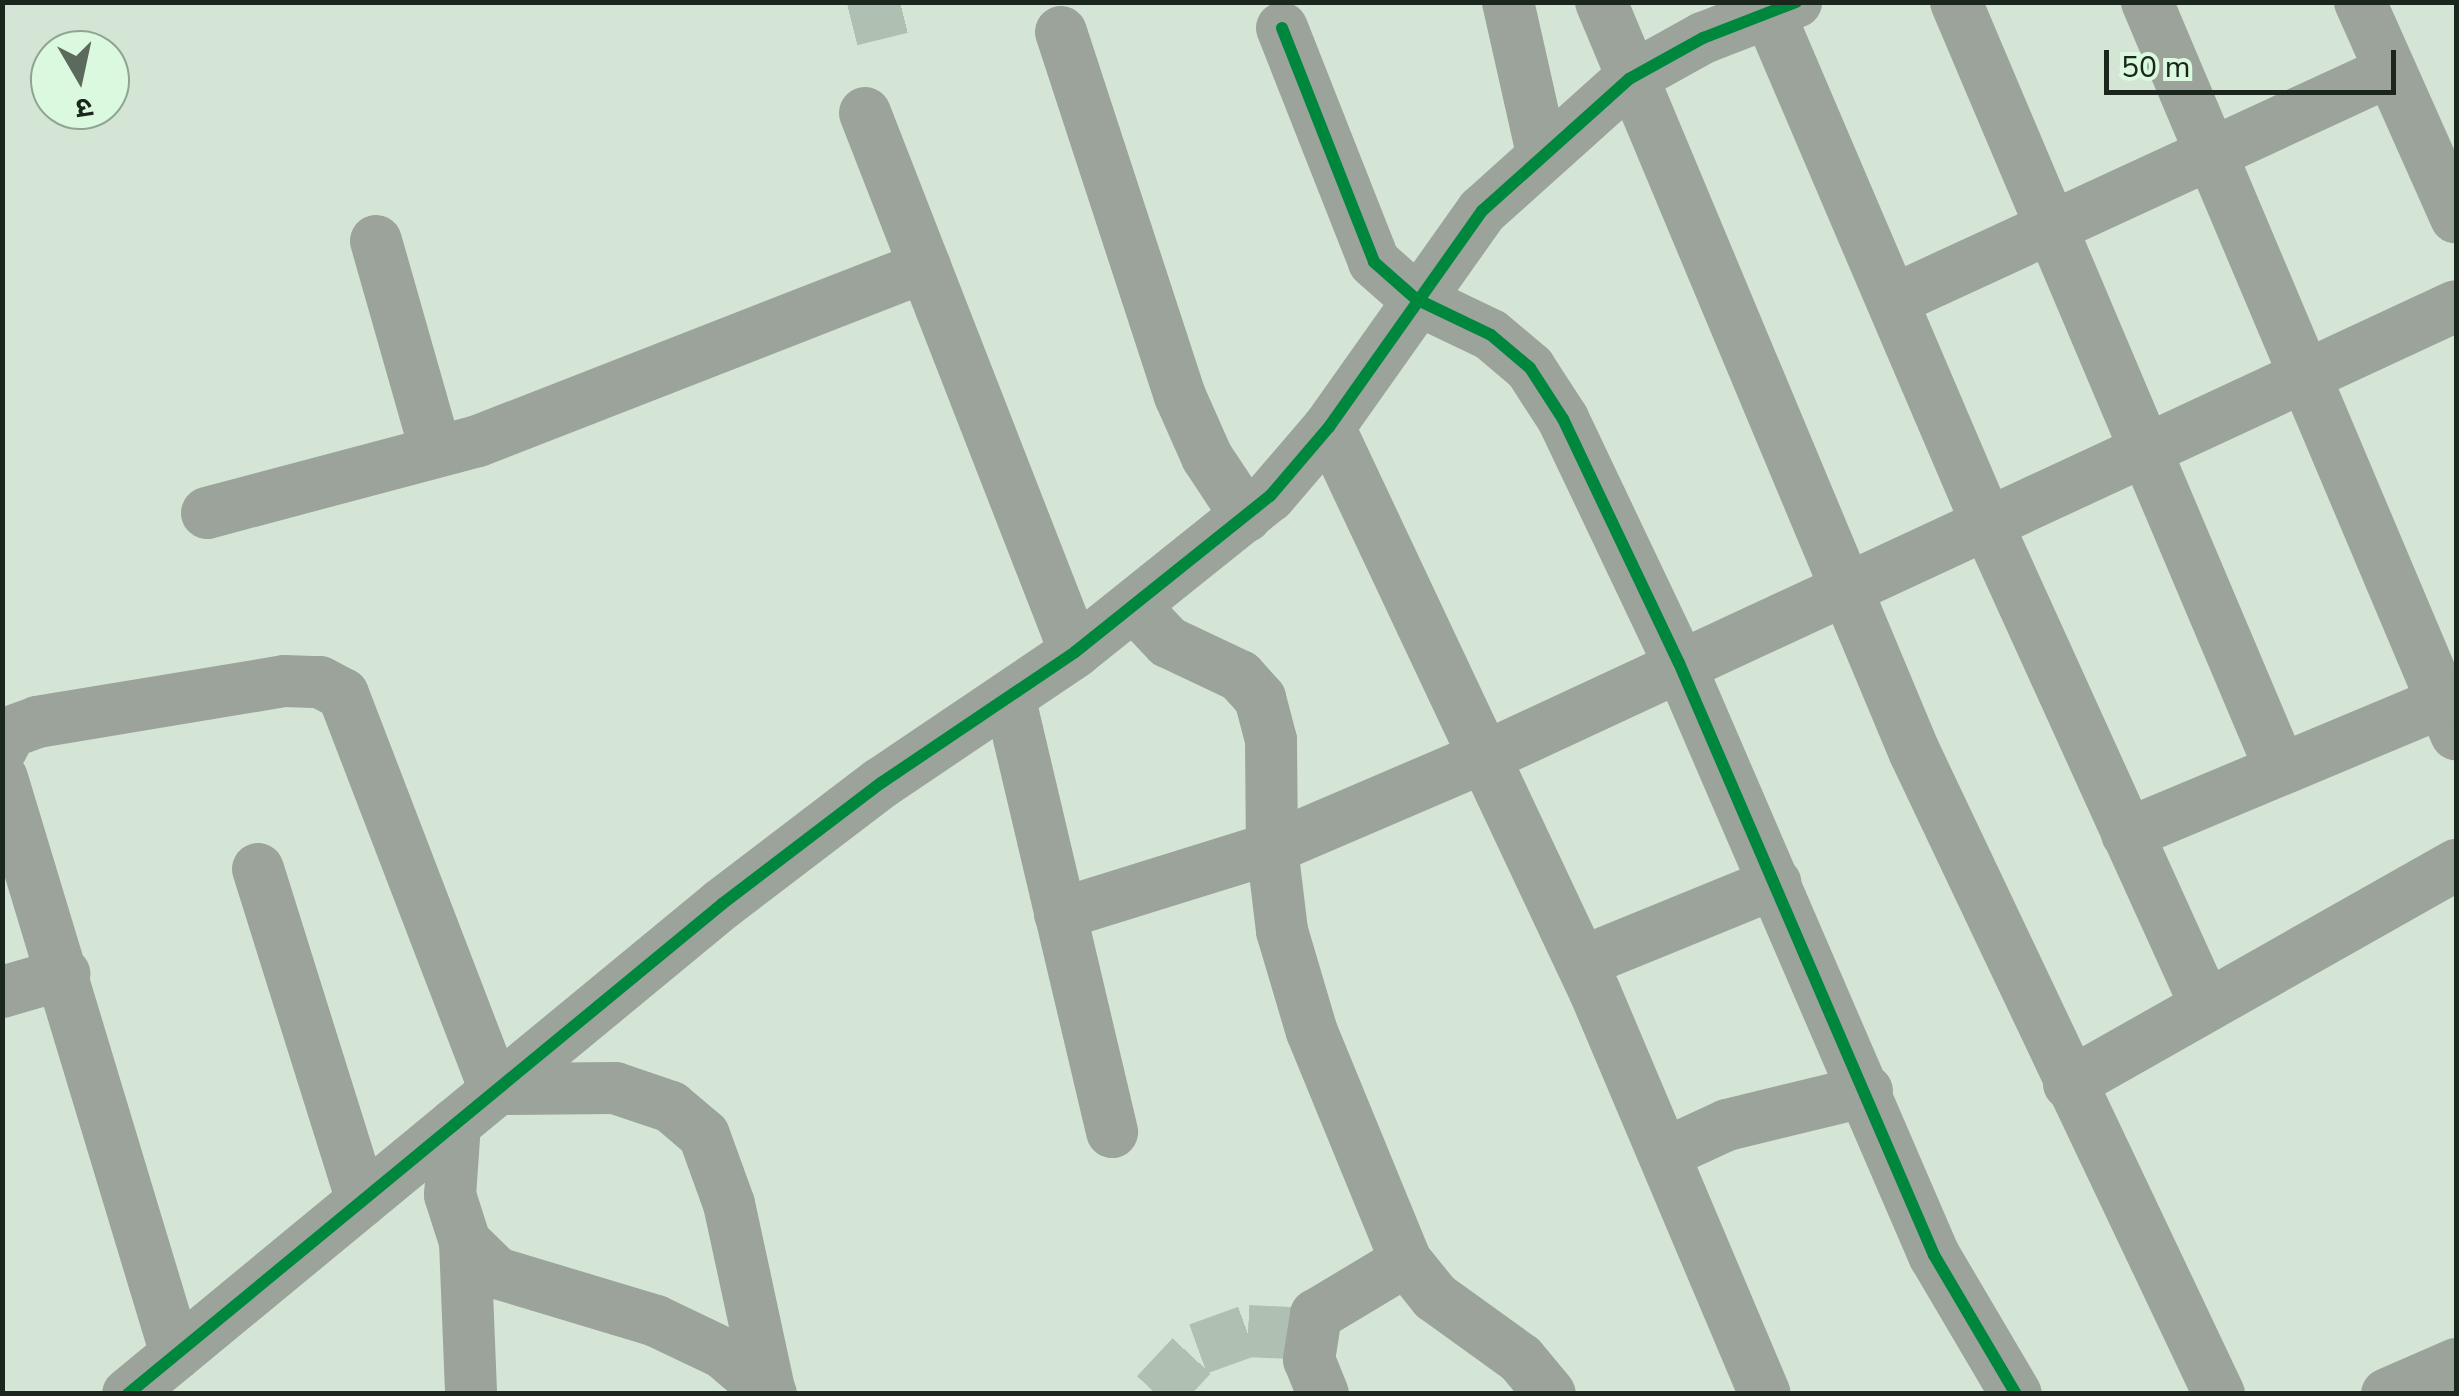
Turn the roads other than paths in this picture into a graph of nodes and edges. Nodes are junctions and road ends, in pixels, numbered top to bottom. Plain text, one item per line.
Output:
1 (1508, 2) edge
2 (1602, 2) edge
3 (1956, 2) edge
4 (2147, 2) edge
5 (2360, 2) edge
6 (1783, 8) edge
7 (1282, 28) dead end
8 (1061, 32) dead end
9 (2390, 71) junction
10 (1629, 80) junction
11 (865, 113) dead end
12 (1542, 153) junction
13 (2209, 154) junction
14 (2456, 218) edge
15 (2054, 226) junction
16 (376, 241) dead end
17 (925, 267) junction
18 (1416, 299) junction
19 (1896, 299) junction
20 (2456, 306) edge
21 (2310, 377) junction
22 (1328, 427) junction
23 (436, 452) junction
24 (2148, 452) junction
25 (207, 513) dead end
26 (1246, 516) junction
27 (1986, 519) junction
28 (1846, 590) junction
29 (1134, 606) junction
30 (1076, 652) junction
31 (1679, 664) junction
32 (1010, 700) junction
33 (2449, 718) edge
34 (2, 748) edge
35 (1487, 756) junction
36 (2280, 768) junction
37 (2, 778) edge
38 (2128, 834) junction
39 (1272, 848) junction
40 (2456, 865) edge
41 (258, 870) dead end
42 (1776, 883) junction
43 (1060, 914) junction
44 (1582, 962) junction
45 (64, 974) junction
46 (2, 992) edge
47 (2206, 1006) junction
48 (2069, 1084) junction
49 (495, 1089) junction
50 (1867, 1091) junction
51 (455, 1124) junction
52 (1112, 1132) dead end
53 (1666, 1153) junction
54 (362, 1201) junction
55 (466, 1242) junction
56 (1406, 1261) junction
57 (176, 1354) junction
58 (2456, 1364) edge
59 (770, 1391) edge
60 (128, 1394) edge
61 (471, 1394) edge
62 (1323, 1394) edge
63 (1550, 1394) edge
64 (1765, 1394) edge
65 (2016, 1394) edge
66 (2220, 1394) edge
67 (2386, 1394) edge

1 - 12 street
2 - 10 street
3 - 15 street
4 - 13 street
5 - 9 street
6 - 10 street
6 - 19 street
7 - 18 street
8 - 26 street
9 - 13 street
9 - 14 street
10 - 12 street
10 - 28 street
11 - 17 street
12 - 18 street
13 - 15 street
13 - 21 street
15 - 19 street
15 - 24 street
16 - 23 street
17 - 23 street
17 - 30 street
18 - 22 street
18 - 31 street
19 - 27 street
20 - 21 street
21 - 24 street
21 - 33 street
22 - 26 street
22 - 35 street
23 - 25 street
24 - 27 street
24 - 36 street
26 - 29 street
27 - 28 street
27 - 38 street
28 - 31 street
28 - 48 street
29 - 30 street
29 - 39 street
30 - 32 street
31 - 35 street
31 - 42 street
32 - 43 street
32 - 49 street
33 - 36 street
34 - 49 street
35 - 39 street
35 - 44 street
36 - 38 street
37 - 45 street
38 - 47 street
39 - 43 street
39 - 56 street
40 - 47 street
41 - 54 street
42 - 44 street
42 - 50 street
43 - 52 street
44 - 53 street
45 - 46 street
45 - 57 street
47 - 48 street
48 - 66 street
49 - 51 street
49 - 59 street
50 - 53 street
50 - 65 street
51 - 54 street
51 - 55 street
53 - 64 street
54 - 57 street
55 - 59 street
55 - 61 street
56 - 62 street
56 - 63 street
57 - 60 street
58 - 67 street

